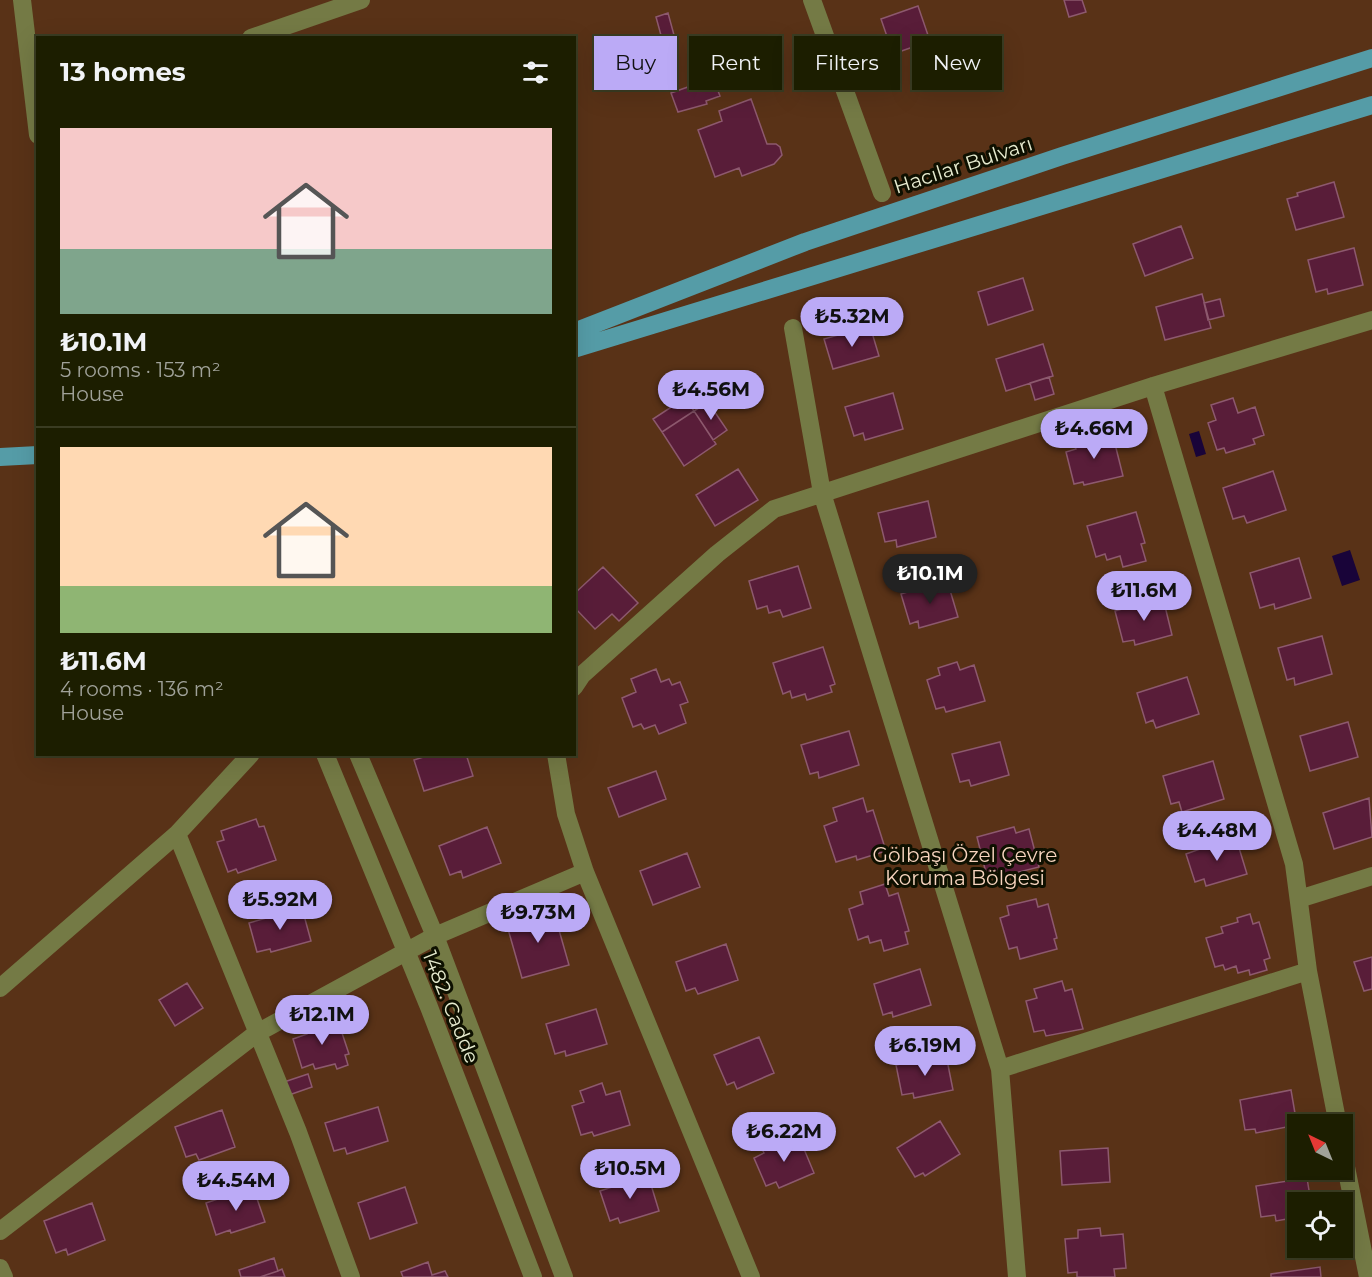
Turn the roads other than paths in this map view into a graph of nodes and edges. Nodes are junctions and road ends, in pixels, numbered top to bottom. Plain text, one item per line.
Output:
1 (22, 0) edge
2 (361, 0) edge
3 (812, 0) edge
4 (257, 36) edge
5 (1372, 58) edge
6 (1372, 105) edge
7 (36, 111) edge
8 (882, 193) dead end
9 (1372, 320) edge
10 (793, 328) dead end
11 (576, 331) edge
12 (576, 348) edge
13 (1152, 386) junction
14 (36, 455) edge
15 (0, 457) edge
16 (822, 493) junction
17 (576, 684) edge
18 (249, 756) edge
19 (326, 756) edge
20 (359, 756) edge
21 (556, 756) edge
22 (177, 834) junction
23 (585, 872) junction
24 (1372, 876) edge
25 (1299, 898) junction
26 (435, 936) junction
27 (406, 954) junction
28 (1308, 971) junction
29 (0, 988) edge
30 (257, 1033) junction
31 (1000, 1069) junction
32 (1336, 1114) edge
33 (1349, 1180) edge
34 (0, 1231) edge
35 (0, 1268) edge
36 (4, 1277) edge
37 (351, 1277) edge
38 (533, 1277) edge
39 (564, 1277) edge
40 (751, 1277) edge
41 (1017, 1277) edge
42 (1368, 1277) edge

1 - 7 street
2 - 4 street
3 - 8 street
5 - 11 main road, Hacılar Bulvarı
6 - 12 main road
9 - 13 street
10 - 16 street
13 - 16 street
13 - 25 street
14 - 15 main road
16 - 17 street
16 - 31 street
18 - 22 street
19 - 27 street, 1482. Cadde
20 - 26 street, 1482. Cadde
21 - 23 street
22 - 29 street
22 - 30 street
23 - 26 street
23 - 40 street
24 - 25 street
25 - 28 street
26 - 27 street
26 - 39 street, 1482. Cadde
27 - 30 street
27 - 38 street, 1482. Cadde
28 - 31 street
28 - 32 street
30 - 34 street
30 - 37 street
31 - 41 street
33 - 42 street
35 - 36 street

